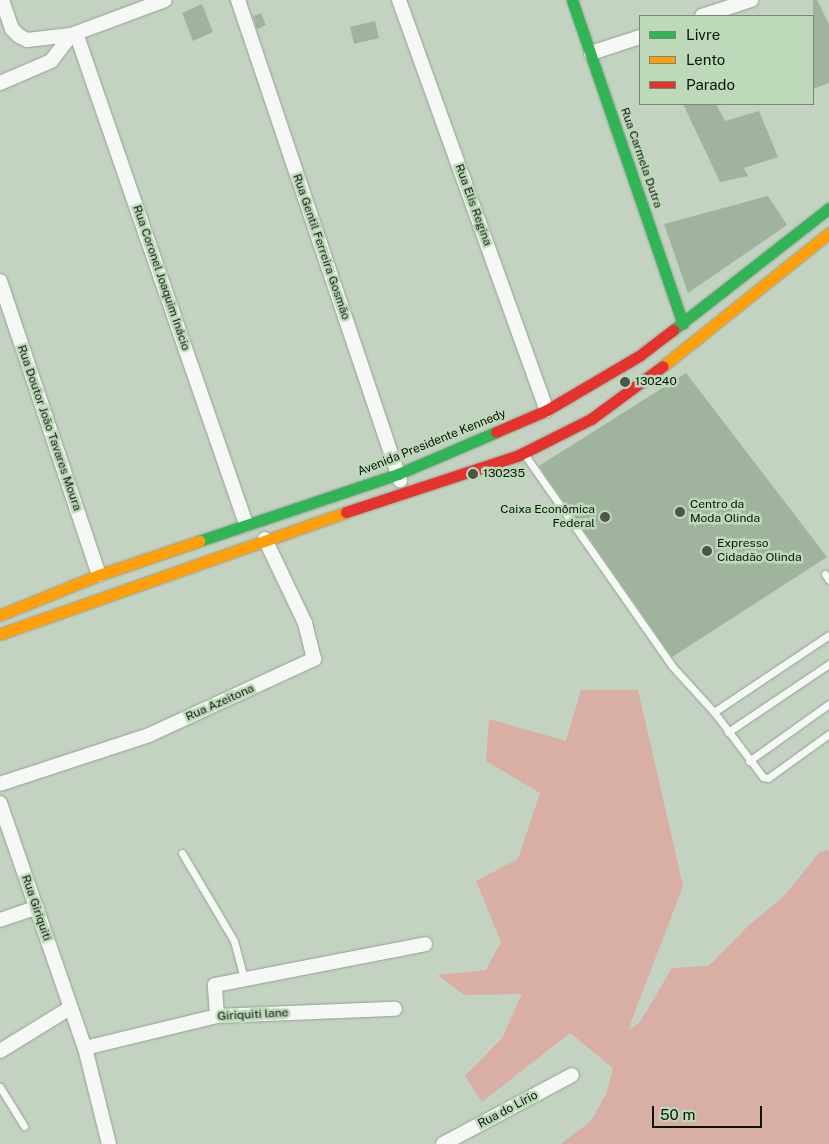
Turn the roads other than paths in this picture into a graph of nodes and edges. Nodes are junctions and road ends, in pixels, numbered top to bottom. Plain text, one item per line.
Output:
1 (2, 0) edge
2 (165, 0) edge
3 (238, 0) edge
4 (399, 0) edge
5 (572, 0) edge
6 (751, 0) edge
7 (705, 15) edge
8 (74, 34) junction
9 (639, 37) edge
10 (591, 54) junction
11 (0, 83) edge
12 (829, 208) edge
13 (829, 233) edge
14 (0, 281) edge
15 (683, 324) junction
16 (547, 410) junction
17 (523, 452) junction
18 (398, 474) junction
19 (403, 496) junction
20 (246, 524) junction
21 (265, 539) junction
22 (99, 575) junction
23 (0, 616) edge
24 (0, 634) edge
25 (829, 635) edge
26 (829, 664) edge
27 (829, 704) edge
28 (714, 712) junction
29 (728, 732) junction
30 (829, 734) edge
31 (749, 761) junction
32 (0, 784) edge
33 (0, 803) edge
34 (182, 853) dead end
35 (37, 907) junction
36 (0, 920) edge
37 (425, 944) dead end
38 (244, 979) junction
39 (395, 1009) dead end
40 (73, 1015) junction
41 (218, 1016) junction
42 (85, 1048) junction
43 (0, 1051) edge
44 (572, 1075) dead end
45 (0, 1087) edge
46 (24, 1126) dead end
47 (109, 1144) edge
48 (443, 1144) edge

1 - 8 street
2 - 8 street
3 - 18 street, Rua Gentil Ferreira Gosmão
4 - 16 street, Rua Elis Regina
5 - 10 main road, Rua Carmela Dutra
6 - 7 street
8 - 11 street
8 - 20 street, Rua Coronel Joaquim Inácio
9 - 10 street
10 - 15 main road, Rua Carmela Dutra
12 - 15 main road, Avenida Presidente Kennedy
13 - 17 main road
14 - 22 street, Rua Doutor João Tavares Moura
15 - 16 main road, Avenida Presidente Kennedy
16 - 18 main road, Avenida Presidente Kennedy
17 - 19 main road
17 - 28 lane
18 - 19 street, Rua Gentil Ferreira Gosmão
18 - 20 main road, Avenida Presidente Kennedy
19 - 21 main road
20 - 22 main road, Avenida Presidente Kennedy
21 - 24 main road
21 - 32 street, Rua Azeitona
22 - 23 main road, Avenida Presidente Kennedy
25 - 28 lane
26 - 29 lane
27 - 31 lane
28 - 29 lane
29 - 31 lane
30 - 31 lane
33 - 35 street, Rua Giriquiti
34 - 38 lane
35 - 36 street
35 - 40 street, Rua Giriquiti
37 - 38 street
38 - 41 street
39 - 41 street, Giriquiti lane
40 - 42 street, Rua Giriquiti
40 - 43 street
41 - 42 street, Giriquiti lane
42 - 47 street, Rua Giriquiti
44 - 48 street, Rua do Lírio
45 - 46 lane

